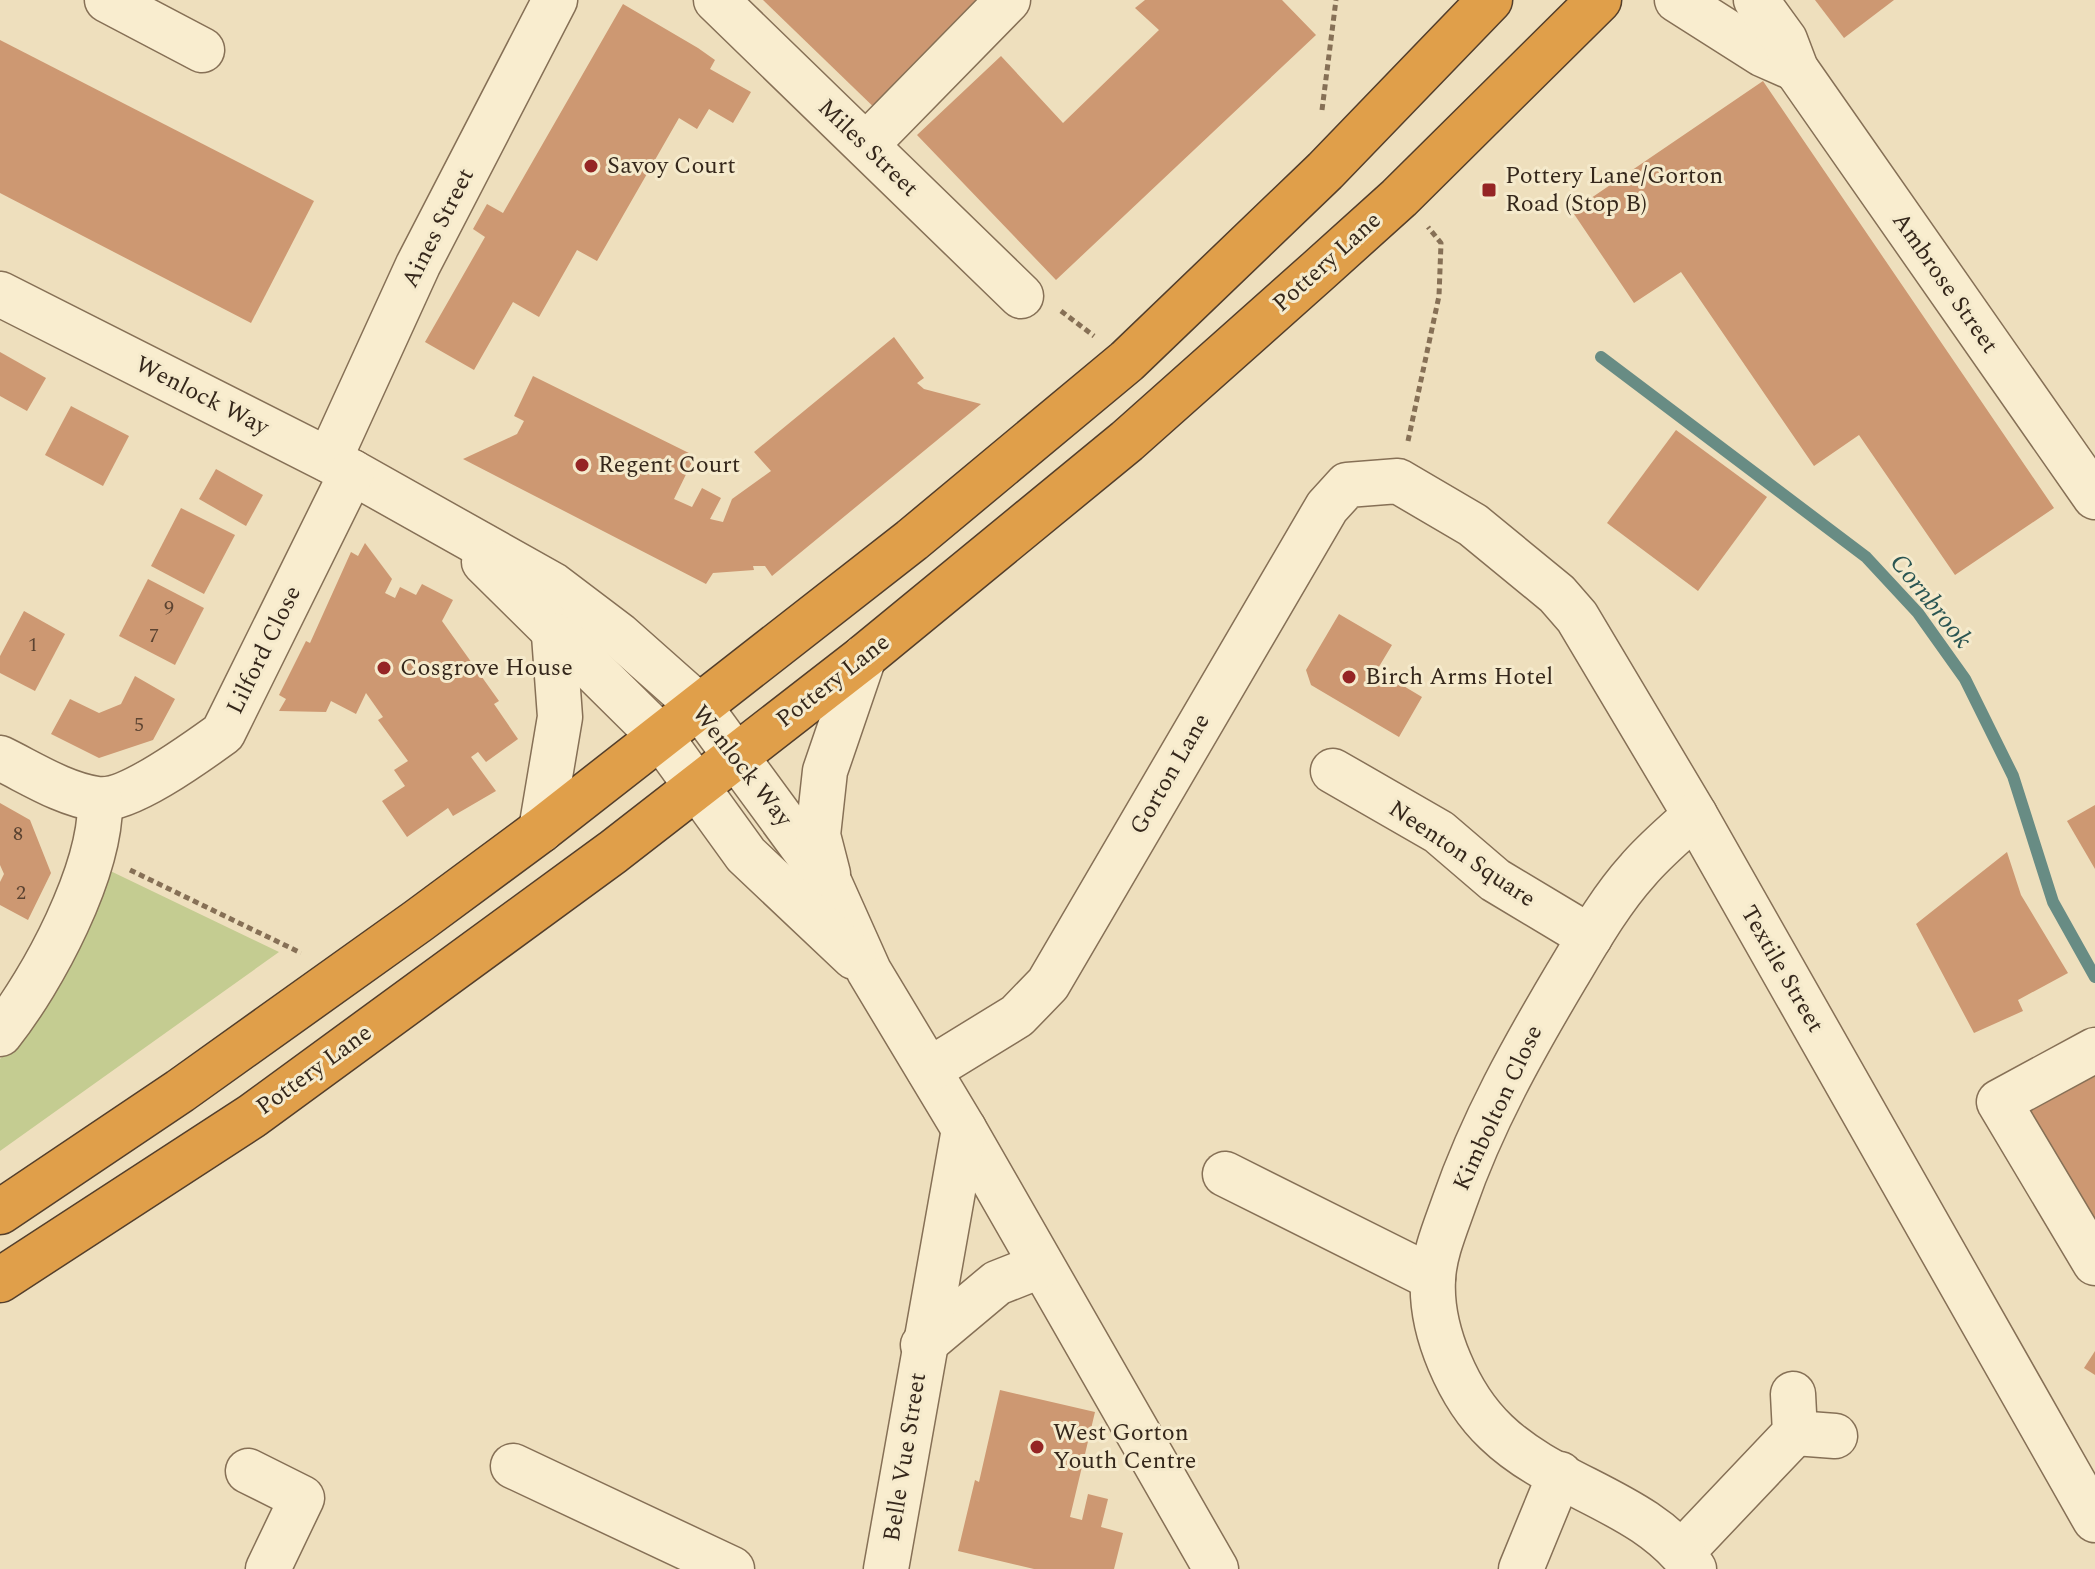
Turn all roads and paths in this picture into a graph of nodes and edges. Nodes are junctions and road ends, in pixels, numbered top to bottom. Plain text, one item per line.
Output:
1 (107, 0) edge
2 (555, 0) edge
3 (716, 0) edge
4 (1008, 0) edge
5 (1336, 0) edge
6 (1490, 0) edge
7 (1599, 0) edge
8 (1677, 0) edge
9 (1756, 0) edge
10 (202, 50) dead end
11 (1796, 69) junction
12 (866, 145) junction
13 (1349, 145) junction
14 (1430, 229) dead end
15 (0, 294) edge
16 (1036, 300) joint
17 (1127, 361) junction
18 (340, 466) junction
19 (1398, 481) junction
20 (2095, 497) edge
21 (447, 523) junction
22 (554, 635) junction
23 (864, 657) junction
24 (699, 706) junction
25 (660, 736) junction
26 (737, 757) junction
27 (0, 758) edge
28 (1333, 771) dead end
29 (697, 788) junction
30 (100, 800) junction
31 (1695, 815) junction
32 (541, 830) junction
33 (117, 864) dead end
34 (831, 886) junction
35 (1590, 937) junction
36 (302, 953) dead end
37 (869, 971) junction
38 (0, 1034) edge
39 (2094, 1050) edge
40 (929, 1070) junction
41 (964, 1129) junction
42 (1225, 1174) dead end
43 (0, 1212) edge
44 (2095, 1263) edge
45 (1040, 1266) junction
46 (1433, 1278) junction
47 (0, 1280) edge
48 (923, 1345) junction
49 (1808, 1421) dead end
50 (513, 1466) dead end
51 (248, 1471) dead end
52 (1560, 1474) junction
53 (2095, 1520) edge
54 (1688, 1560) edge
55 (268, 1569) edge
56 (732, 1569) edge
57 (886, 1569) edge
58 (1216, 1569) edge
59 (1521, 1569) edge

1 - 10 street
2 - 18 street, Aines Street
3 - 12 street, Miles Street
4 - 12 street
5 - 13 path
6 - 13 highway
7 - 23 highway, Pottery Lane
8 - 11 street
9 - 11 street, Ambrose Street
11 - 20 street, Ambrose Street
12 - 16 street, Miles Street
13 - 17 highway
14 - 19 path
15 - 18 street, Wenlock Way
16 - 17 path
17 - 24 highway
18 - 21 street, Wenlock Way
18 - 30 street, Lilford Close
19 - 31 street, Textile Street
19 - 40 street, Gorton Lane
21 - 22 street, Wenlock Way
21 - 24 street, Wenlock Way
22 - 25 street, Wenlock Way
22 - 32 street
23 - 26 highway, Pottery Lane
23 - 34 street
24 - 25 highway
24 - 26 street, Wenlock Way
25 - 29 street, Wenlock Way
25 - 32 highway
26 - 29 highway, Pottery Lane
26 - 34 street, Wenlock Way
27 - 30 street
28 - 35 street, Neenton Square
29 - 37 street, Wenlock Way
29 - 47 highway, Pottery Lane
30 - 38 street
31 - 35 street, Kimbolton Close
31 - 53 street, Textile Street
32 - 43 highway
33 - 36 path
34 - 37 street, Wenlock Way
35 - 46 street, Kimbolton Close
37 - 40 street, Wenlock Way
39 - 44 street
40 - 41 street, Wenlock Way
41 - 45 street
41 - 48 street, Belle Vue Street
42 - 46 street
45 - 48 street, Belle Vue Street
45 - 58 street
46 - 52 street, Kimbolton Close
48 - 57 street, Belle Vue Street
49 - 54 street
50 - 56 street
51 - 55 street
52 - 54 street, Kimbolton Close
52 - 59 street

